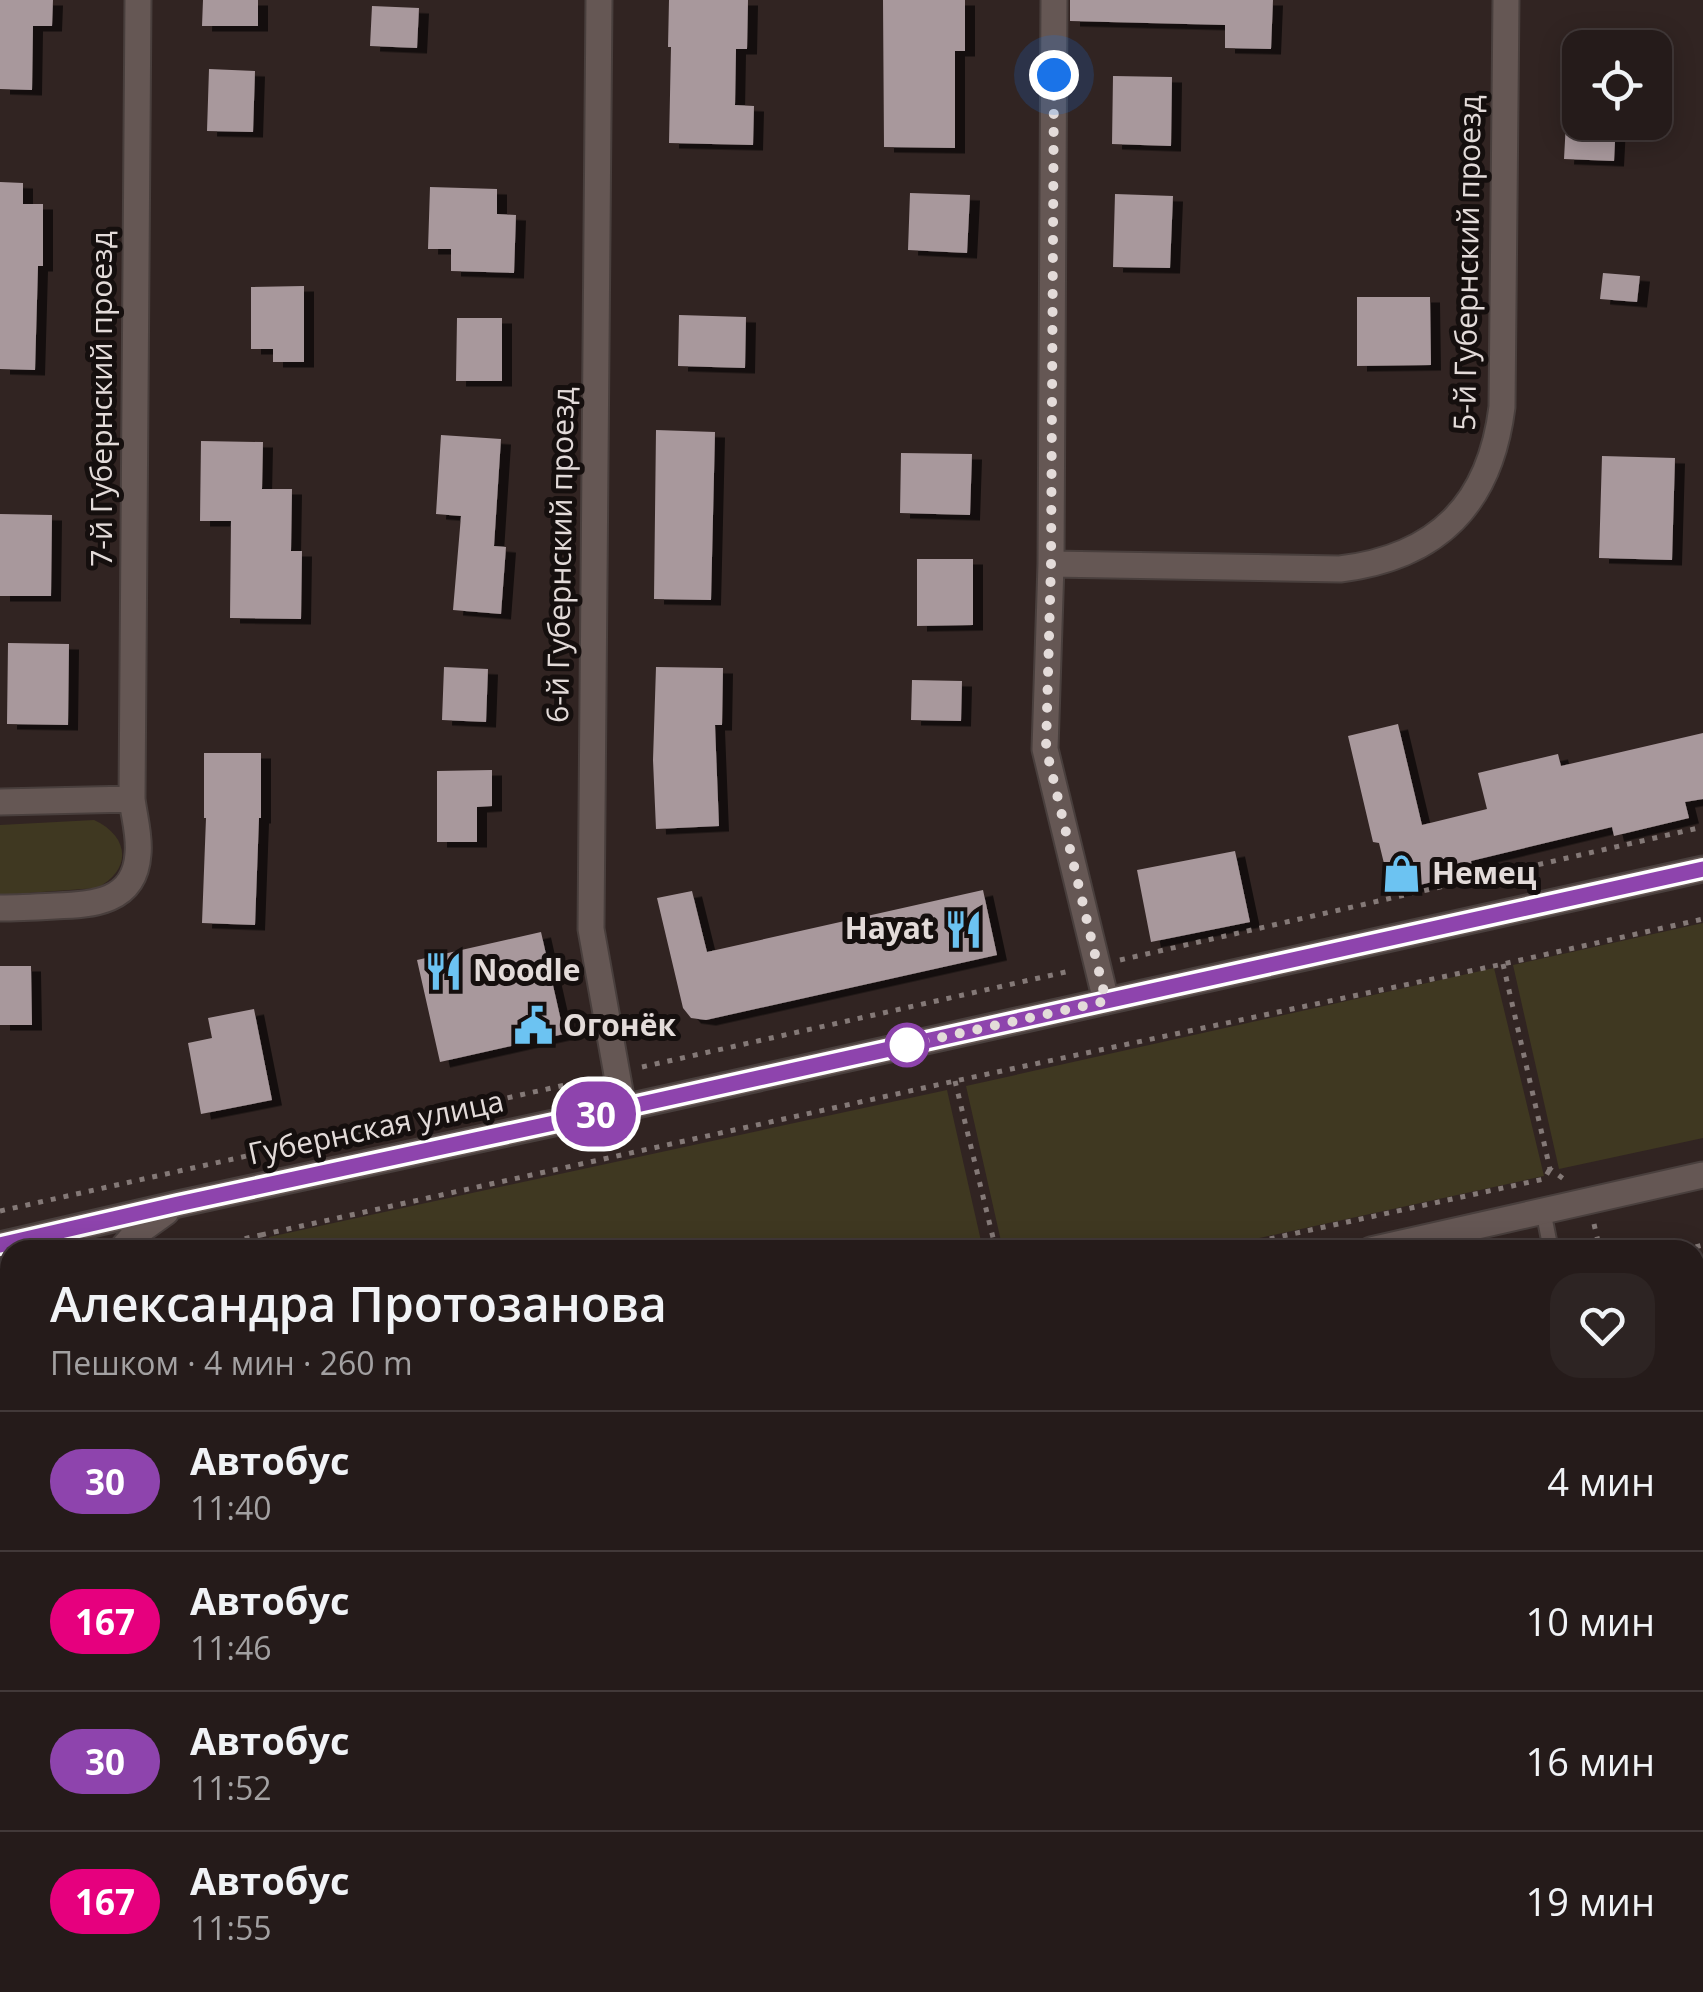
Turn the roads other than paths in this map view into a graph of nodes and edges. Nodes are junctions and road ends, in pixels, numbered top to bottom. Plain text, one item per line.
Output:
1 (138, 0) edge
2 (599, 0) edge
3 (1054, 0) edge
4 (1506, 0) edge
5 (1051, 564) junction
6 (132, 798) junction
7 (0, 802) edge
8 (1703, 869) edge
9 (0, 908) edge
10 (1106, 1001) junction
11 (623, 1108) junction
12 (1703, 1175) edge
13 (178, 1204) junction
14 (1542, 1210) junction
15 (22, 1240) edge
16 (130, 1240) edge
17 (1414, 1240) edge
18 (1550, 1240) edge

1 - 6 street, 7-й Губернский проезд
2 - 11 street, 6-й Губернский проезд
3 - 5 street
4 - 5 street, 5-й Губернский проезд
5 - 10 street
6 - 7 street
6 - 9 street, 7-й Губернский проезд
8 - 10 street, Губернская улица
10 - 11 street, Губернская улица
11 - 13 street, Губернская улица
12 - 14 street
13 - 15 street, Губернская улица
13 - 16 street
14 - 17 street
14 - 18 lane

